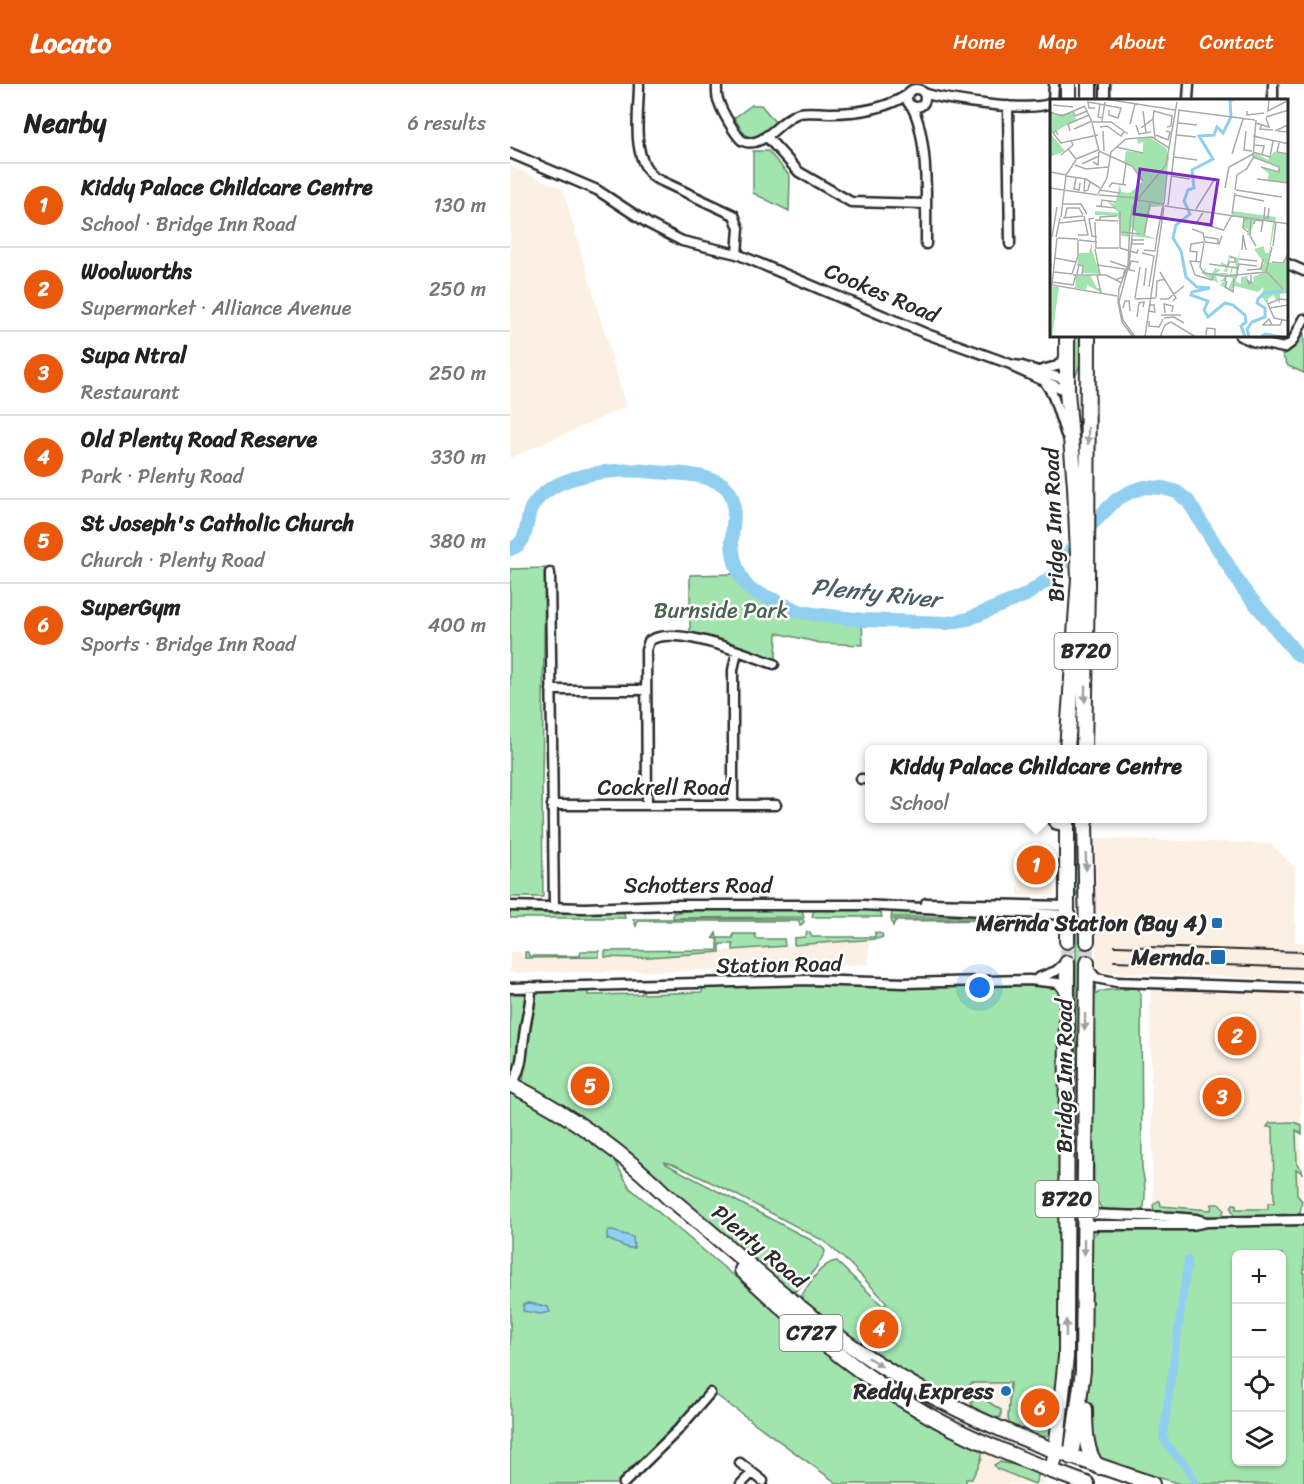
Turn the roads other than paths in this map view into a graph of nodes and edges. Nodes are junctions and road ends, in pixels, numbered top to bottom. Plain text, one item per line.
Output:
1 (639, 84) edge
2 (717, 84) edge
3 (1054, 84) edge
4 (1189, 84) edge
5 (915, 95) edge
6 (1052, 99) edge
7 (1188, 99) edge
8 (1050, 102) edge
9 (1008, 106) junction
10 (766, 136) junction
11 (510, 153) edge
12 (926, 204) junction
13 (926, 243) dead end
14 (1010, 244) dead end
15 (737, 254) junction
16 (1289, 265) edge
17 (1304, 271) edge
18 (1304, 319) edge
19 (1067, 338) edge
20 (1088, 338) edge
21 (1245, 338) edge
22 (1067, 356) junction
23 (1012, 365) junction
24 (1035, 370) junction
25 (1045, 382) junction
26 (1067, 386) junction
27 (1088, 390) junction
28 (1075, 486) junction
29 (550, 573) dead end
30 (737, 651) junction
31 (774, 664) dead end
32 (551, 690) junction
33 (646, 690) junction
34 (1066, 745) edge
35 (1084, 745) edge
36 (552, 805) junction
37 (647, 805) junction
38 (734, 805) junction
39 (776, 805) dead end
40 (1067, 823) edge
41 (1085, 823) edge
42 (510, 906) edge
43 (554, 908) junction
44 (1067, 910) junction
45 (1088, 911) junction
46 (1067, 940) tunnel mouth
47 (1087, 941) tunnel mouth
48 (1066, 963) joint
49 (1087, 963) joint
50 (1029, 980) junction
51 (1116, 982) junction
52 (531, 987) junction
53 (510, 988) edge
54 (1304, 988) edge
55 (1086, 993) junction
56 (1067, 1002) junction
57 (511, 1085) edge
58 (665, 1194) junction
59 (1067, 1220) junction
60 (1084, 1220) junction
61 (1304, 1220) edge
62 (1083, 1371) junction
63 (711, 1394) dead end
64 (1056, 1451) junction
65 (1071, 1457) junction
66 (740, 1463) dead end
67 (1099, 1467) junction
68 (1052, 1471) junction
69 (752, 1473) junction
70 (1067, 1476) junction
71 (764, 1481) dead end
72 (623, 1484) edge
73 (741, 1484) edge
74 (1087, 1484) edge
75 (1152, 1484) edge

1 - 15 street
2 - 10 street
3 - 6 street
4 - 7 street
5 - 9 street
5 - 10 street
5 - 12 street
8 - 9 street
9 - 14 street
10 - 12 street
11 - 15 street, Cookes Road
12 - 13 street
15 - 23 street, Cookes Road
16 - 17 street
18 - 21 street
19 - 22 main road, Bridge Inn Road / B720
20 - 27 main road, Bridge Inn Road / B720
22 - 24 street
22 - 26 main road, Bridge Inn Road / B720
23 - 24 street, Cookes Road
23 - 25 street, Cookes Road
24 - 26 street, Cookes Road
25 - 26 street, Cookes Road
25 - 28 street
26 - 27 main road, Cookes Road
26 - 28 main road, Bridge Inn Road / B720
27 -> 35 main road, Bridge Inn Road / B720
28 - 34 main road, Bridge Inn Road / B720
29 - 32 street
30 - 31 street
30 - 33 street
30 - 38 street
32 - 33 street
32 - 36 street
33 - 37 street
36 - 37 street, Cockrell Road
36 - 43 street
37 - 38 street, Cockrell Road
38 - 39 street, Cockrell Road
40 - 44 main road
41 -> 45 main road
42 - 43 street, Schotters Road
43 - 44 street, Schotters Road
44 - 45 main road, Schotters Road
44 - 46 main road
45 - 47 main road
48 - 50 street, Station Road
48 - 56 main road, Bridge Inn Road / B720
49 - 51 street
49 - 55 main road, Bridge Inn Road / B720
50 - 52 street, Station Road
50 - 56 street, Station Road
51 - 54 street
51 - 55 street
52 - 53 street, Station Road
52 - 57 street
55 -> 60 main road, Bridge Inn Road / B720
56 - 59 main road, Bridge Inn Road / B720
57 - 58 main road, Plenty Road / C727
58 -> 64 main road, Plenty Road / C727
58 - 68 main road, Plenty Road / C727
59 - 60 main road
64 -> 59 main road, Bridge Inn Road / B720
60 - 61 street
60 -> 62 main road, Bridge Inn Road / B720
62 - 65 main road, Bridge Inn Road / B720
62 - 67 main road
63 - 72 street
64 - 65 main road, Plenty Road
64 - 68 main road, Bridge Inn Road / B720
65 - 67 main road, Plenty Road
65 - 70 main road, Bridge Inn Road / B720
66 - 69 street
67 - 75 main road, Plenty Road
68 - 70 main road, Plenty Road
69 - 71 street
69 - 73 street
70 - 74 main road, Plenty Road

